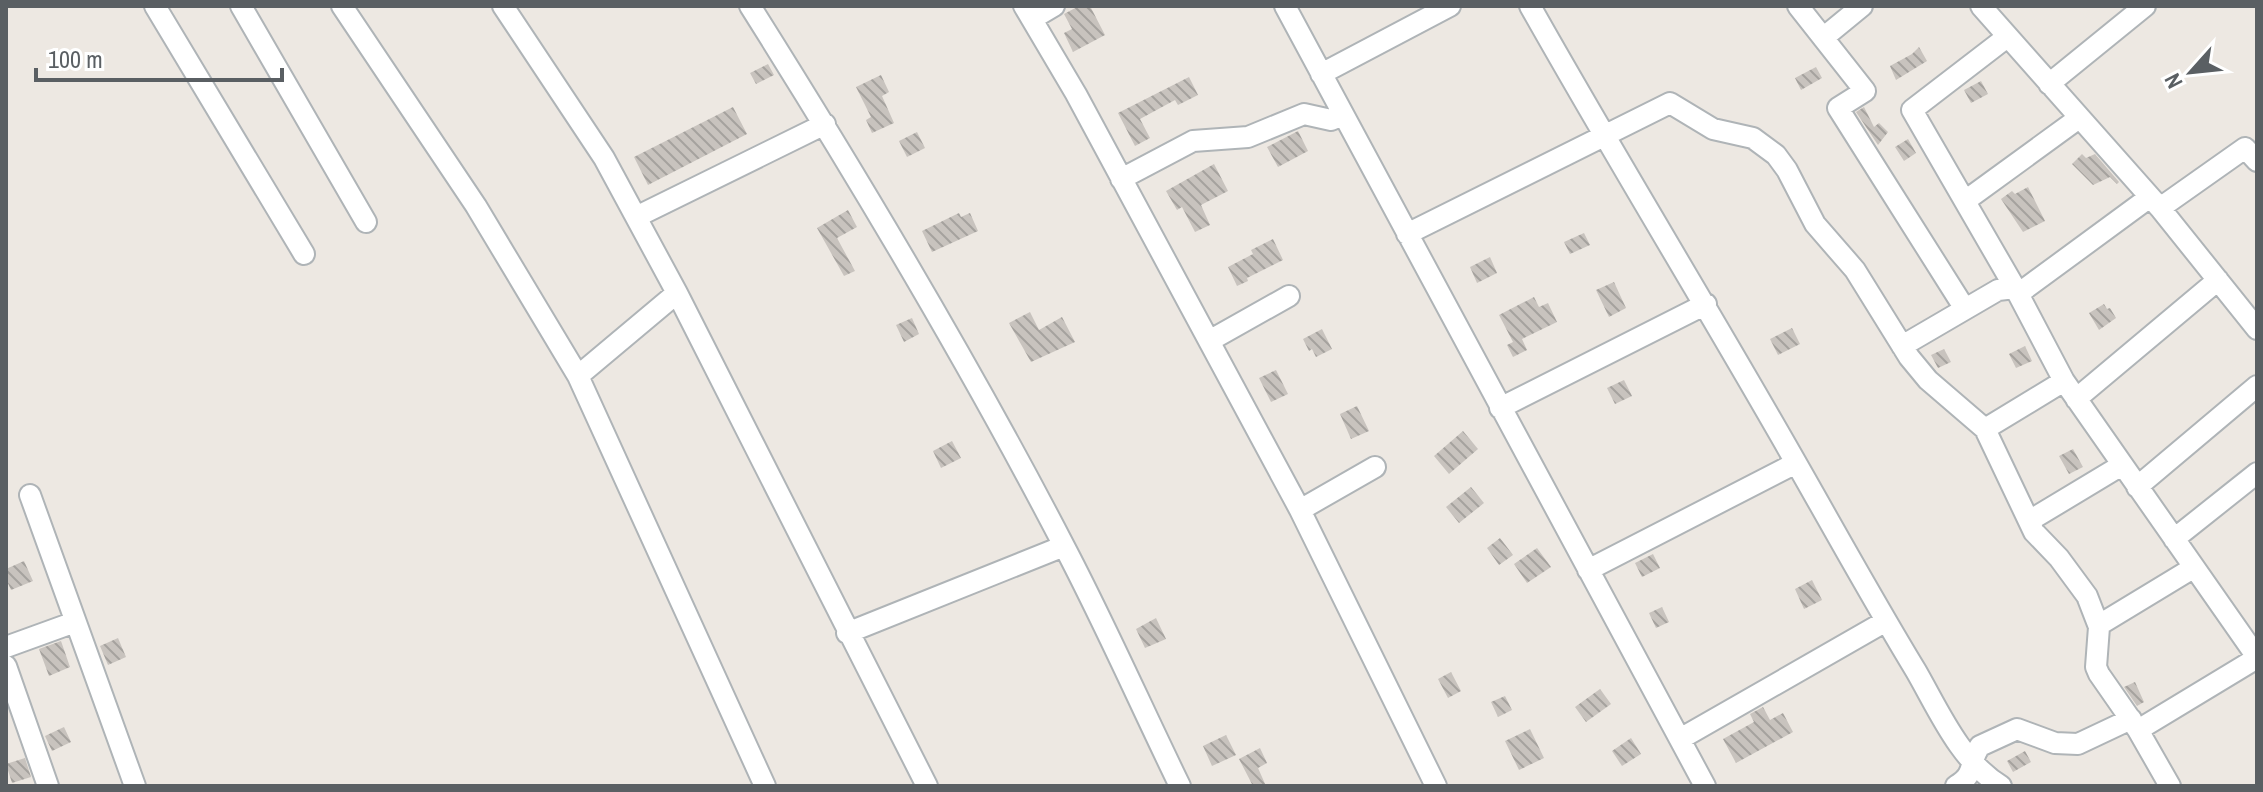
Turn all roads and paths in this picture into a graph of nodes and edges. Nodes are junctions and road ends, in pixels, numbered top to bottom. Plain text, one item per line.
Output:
1 (155, 6) edge
2 (241, 6) edge
3 (342, 6) edge
4 (503, 6) edge
5 (750, 6) edge
6 (1054, 6) edge
7 (1285, 6) edge
8 (1450, 6) edge
9 (1530, 6) edge
10 (1798, 6) edge
11 (1862, 6) edge
12 (1981, 6) edge
13 (2145, 6) edge
14 (1028, 12) edge
15 (2007, 37) junction
16 (1823, 38) junction
17 (1321, 74) junction
18 (2049, 84) junction
19 (1343, 115) junction
20 (2079, 118) junction
21 (825, 124) junction
22 (1603, 137) junction
23 (2257, 161) edge
24 (1121, 179) junction
25 (1965, 201) junction
26 (2155, 202) junction
27 (636, 217) junction
28 (366, 222) dead end
29 (1407, 234) junction
30 (304, 254) dead end
31 (2218, 280) junction
32 (2017, 291) junction
33 (677, 293) junction
34 (1289, 296) dead end
35 (1706, 304) junction
36 (1965, 309) junction
37 (2257, 329) edge
38 (1209, 341) junction
39 (1902, 346) junction
40 (578, 376) junction
41 (2064, 381) junction
42 (2257, 386) edge
43 (2076, 399) junction
44 (1500, 408) junction
45 (1985, 429) junction
46 (1796, 463) junction
47 (2122, 465) junction
48 (1375, 467) dead end
49 (2257, 473) edge
50 (2137, 487) junction
51 (30, 495) dead end
52 (1300, 510) junction
53 (2029, 521) junction
54 (2174, 539) junction
55 (1064, 546) junction
56 (2193, 568) junction
57 (1588, 570) junction
58 (1886, 621) junction
59 (75, 622) junction
60 (2099, 625) junction
61 (847, 633) junction
62 (6, 647) edge
63 (2257, 658) edge
64 (6, 666) edge
65 (2134, 724) junction
66 (1680, 739) junction
67 (1973, 764) junction
68 (48, 786) edge
69 (135, 786) edge
70 (765, 786) edge
71 (927, 786) edge
72 (1180, 786) edge
73 (1436, 786) edge
74 (1705, 786) edge
75 (1956, 786) edge
76 (2001, 786) edge
77 (2170, 786) edge

1 - 30 street
2 - 28 street
3 - 40 street
4 - 27 street
5 - 21 street
6 - 14 street
7 - 17 street
8 - 17 street
9 - 22 street
10 - 16 street
11 - 16 street
12 - 15 street
13 - 18 street
14 - 24 street
15 - 18 street
15 - 25 street
16 - 36 street
17 - 19 street
18 - 20 street
19 - 24 street
19 - 29 street
20 - 25 street
20 - 26 street
21 - 27 street
21 - 55 street
22 - 29 street
22 - 35 street
22 - 39 street
23 - 26 street
24 - 38 street
25 - 32 street
26 - 31 street
26 - 32 street
27 - 33 street
29 - 44 street
31 - 37 street
31 - 43 street
32 - 36 street
32 - 41 street
33 - 40 street
33 - 61 street
34 - 38 street
35 - 44 street
35 - 46 street
36 - 39 street
38 - 52 street
39 - 45 street
40 - 70 street
41 - 43 street
41 - 45 street
42 - 50 street
43 - 47 street
44 - 57 street
45 - 53 street
46 - 57 street
46 - 58 street
47 - 50 street
47 - 53 street
48 - 52 street
49 - 54 street
50 - 54 street
51 - 59 street
52 - 73 street
53 - 60 street
54 - 56 street
55 - 61 street
55 - 72 street
56 - 60 street
56 - 63 street
57 - 66 street
58 - 66 street
58 - 67 street
59 - 62 street
59 - 69 street
60 - 65 street
61 - 71 street
63 - 65 street
64 - 68 street
65 - 67 street
65 - 77 street
66 - 74 street
67 - 75 street
67 - 76 street

